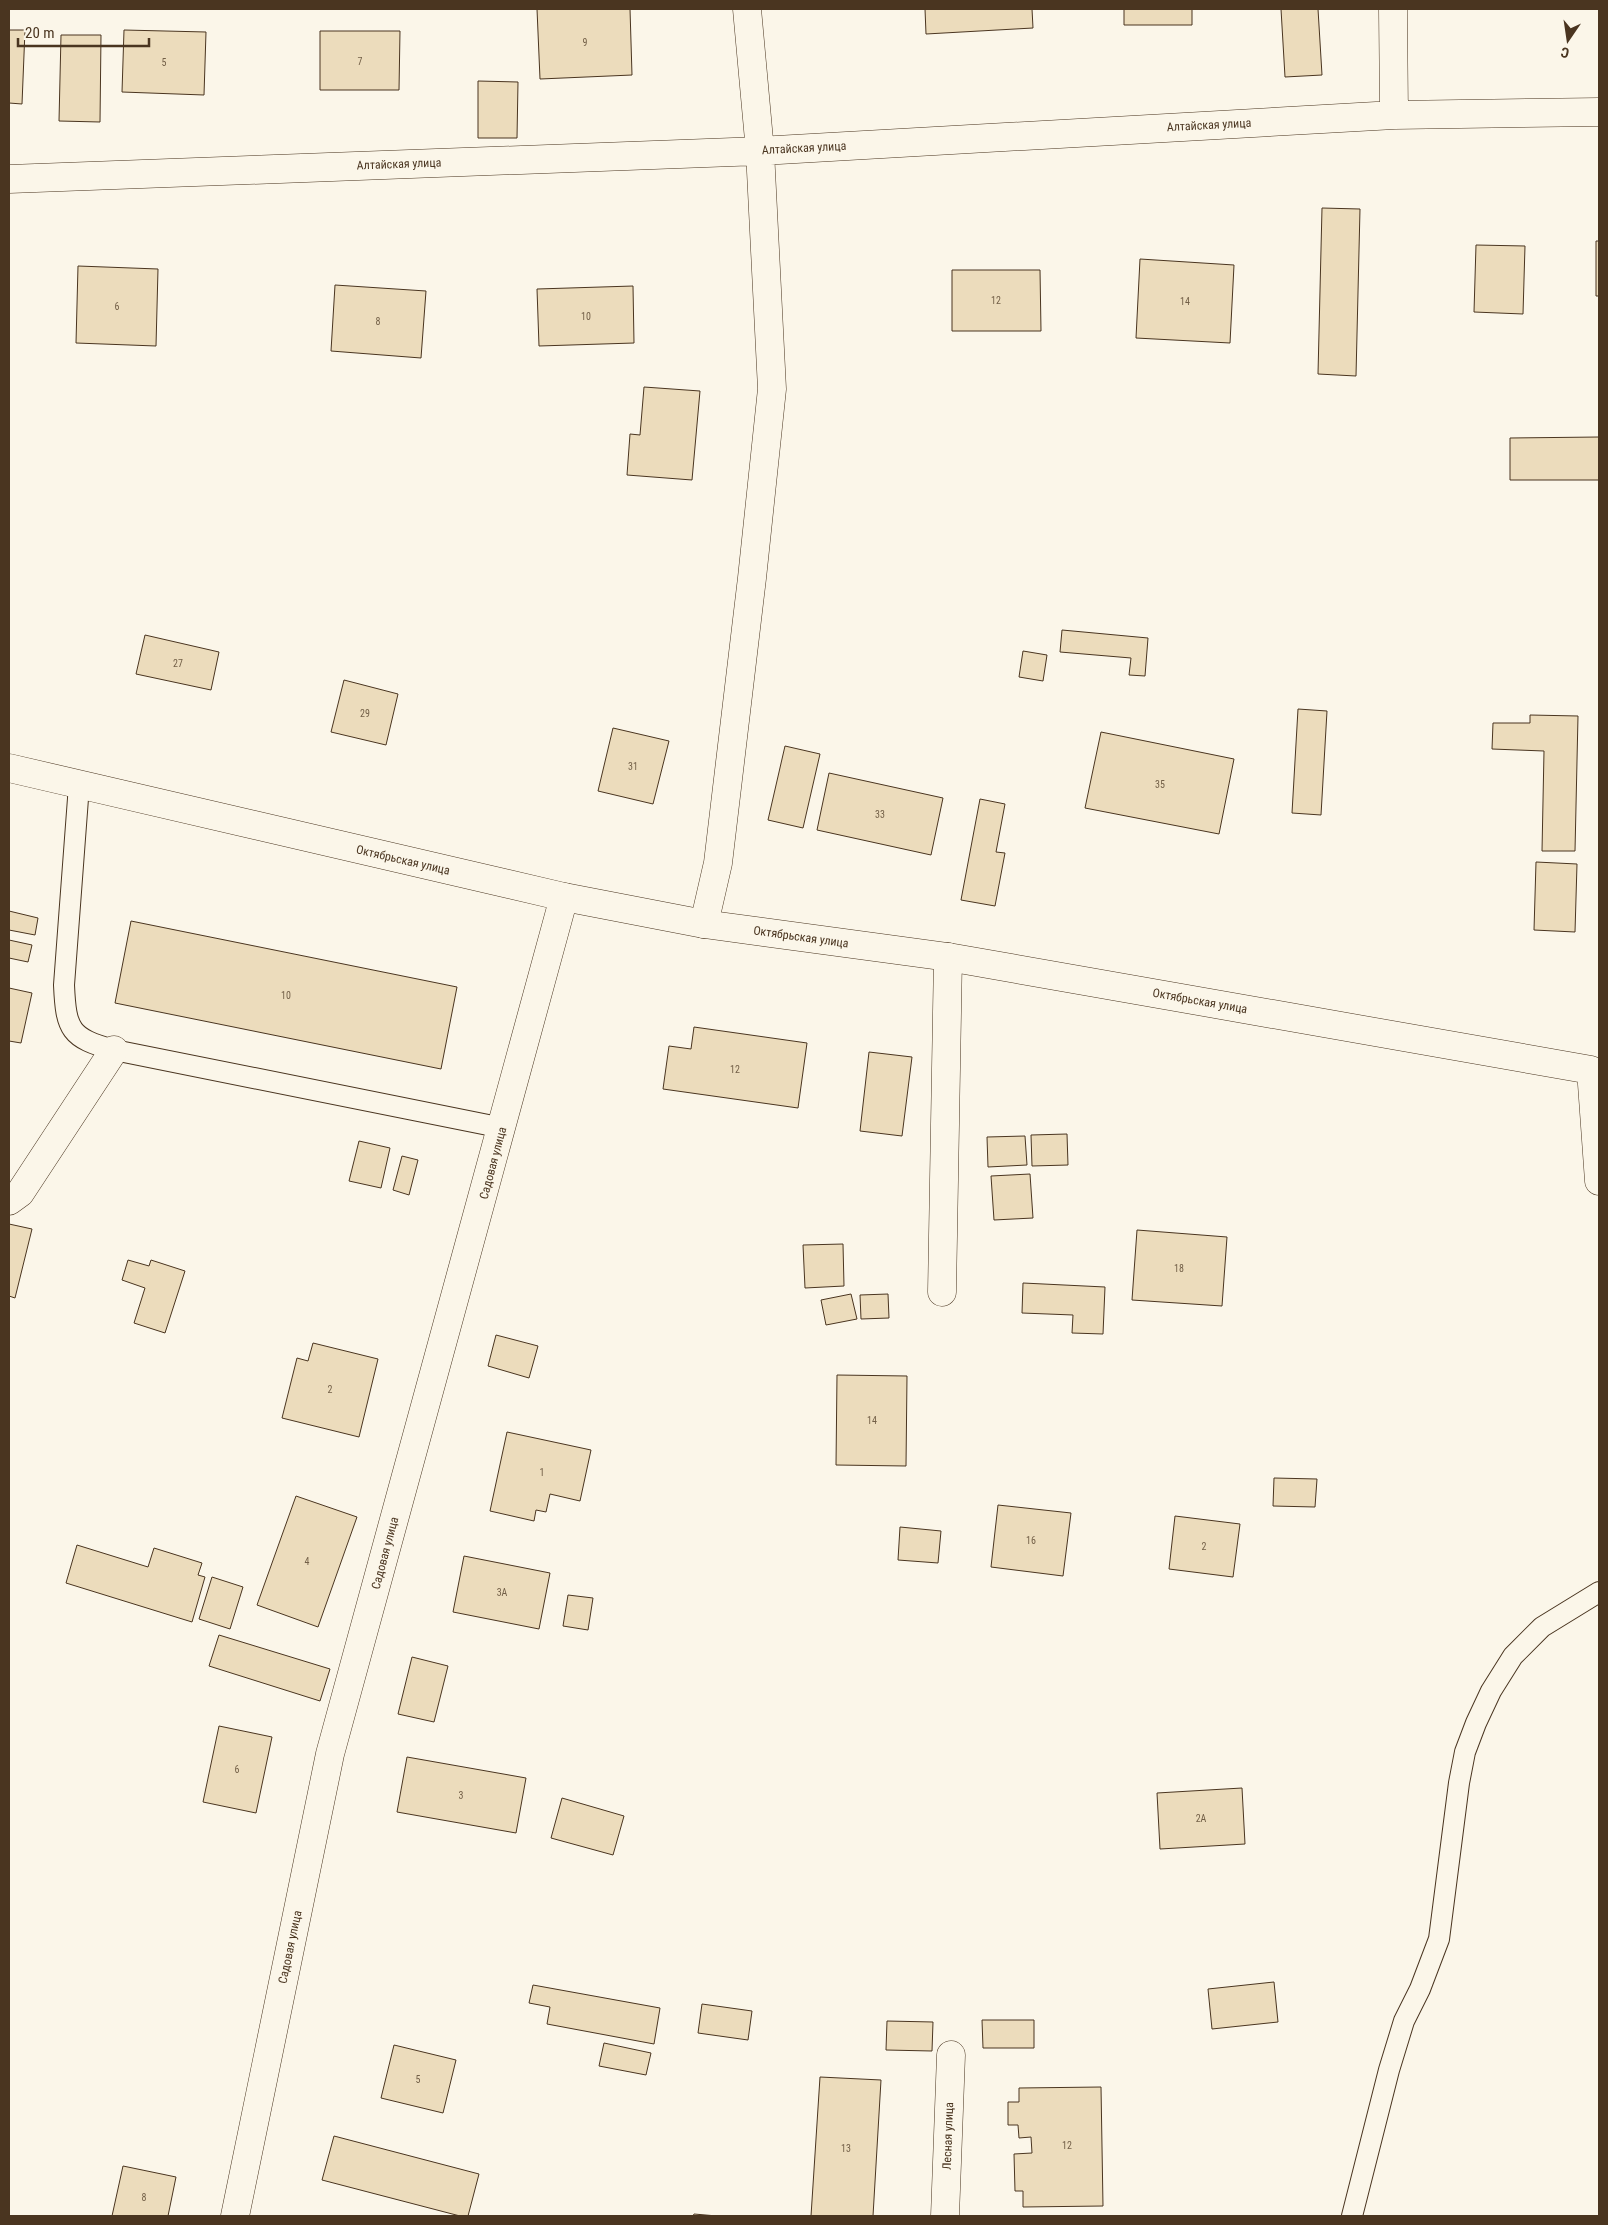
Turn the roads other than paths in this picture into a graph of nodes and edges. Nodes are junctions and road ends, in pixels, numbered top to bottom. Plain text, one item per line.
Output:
1 (747, 9) edge
2 (1393, 9) edge
3 (1599, 112) edge
4 (1394, 115) junction
5 (760, 151) junction
6 (9, 179) edge
7 (9, 768) edge
8 (79, 785) junction
9 (564, 897) junction
10 (704, 924) junction
11 (948, 957) junction
12 (114, 1050) junction
13 (1595, 1071) edge
14 (503, 1128) junction
15 (1599, 1181) edge
16 (9, 1201) edge
17 (942, 1292) dead end
18 (1599, 1592) edge
19 (952, 2055) dead end
20 (235, 2216) edge
21 (945, 2216) edge
22 (1352, 2216) edge

1 - 5 street
2 - 4 street
3 - 4 street, Алтайская улица
4 - 5 street, Алтайская улица
5 - 6 street, Алтайская улица
5 - 10 street
7 - 8 street, Октябрьская улица
8 - 9 street, Октябрьская улица
8 - 12 lane
9 - 10 street, Октябрьская улица
9 - 14 street, Садовая улица
10 - 11 street, Октябрьская улица
11 - 13 street, Октябрьская улица
11 - 17 street
12 - 14 lane
12 - 16 street
13 - 15 street
14 - 20 street, Садовая улица
18 - 22 lane
19 - 21 street, Лесная улица

